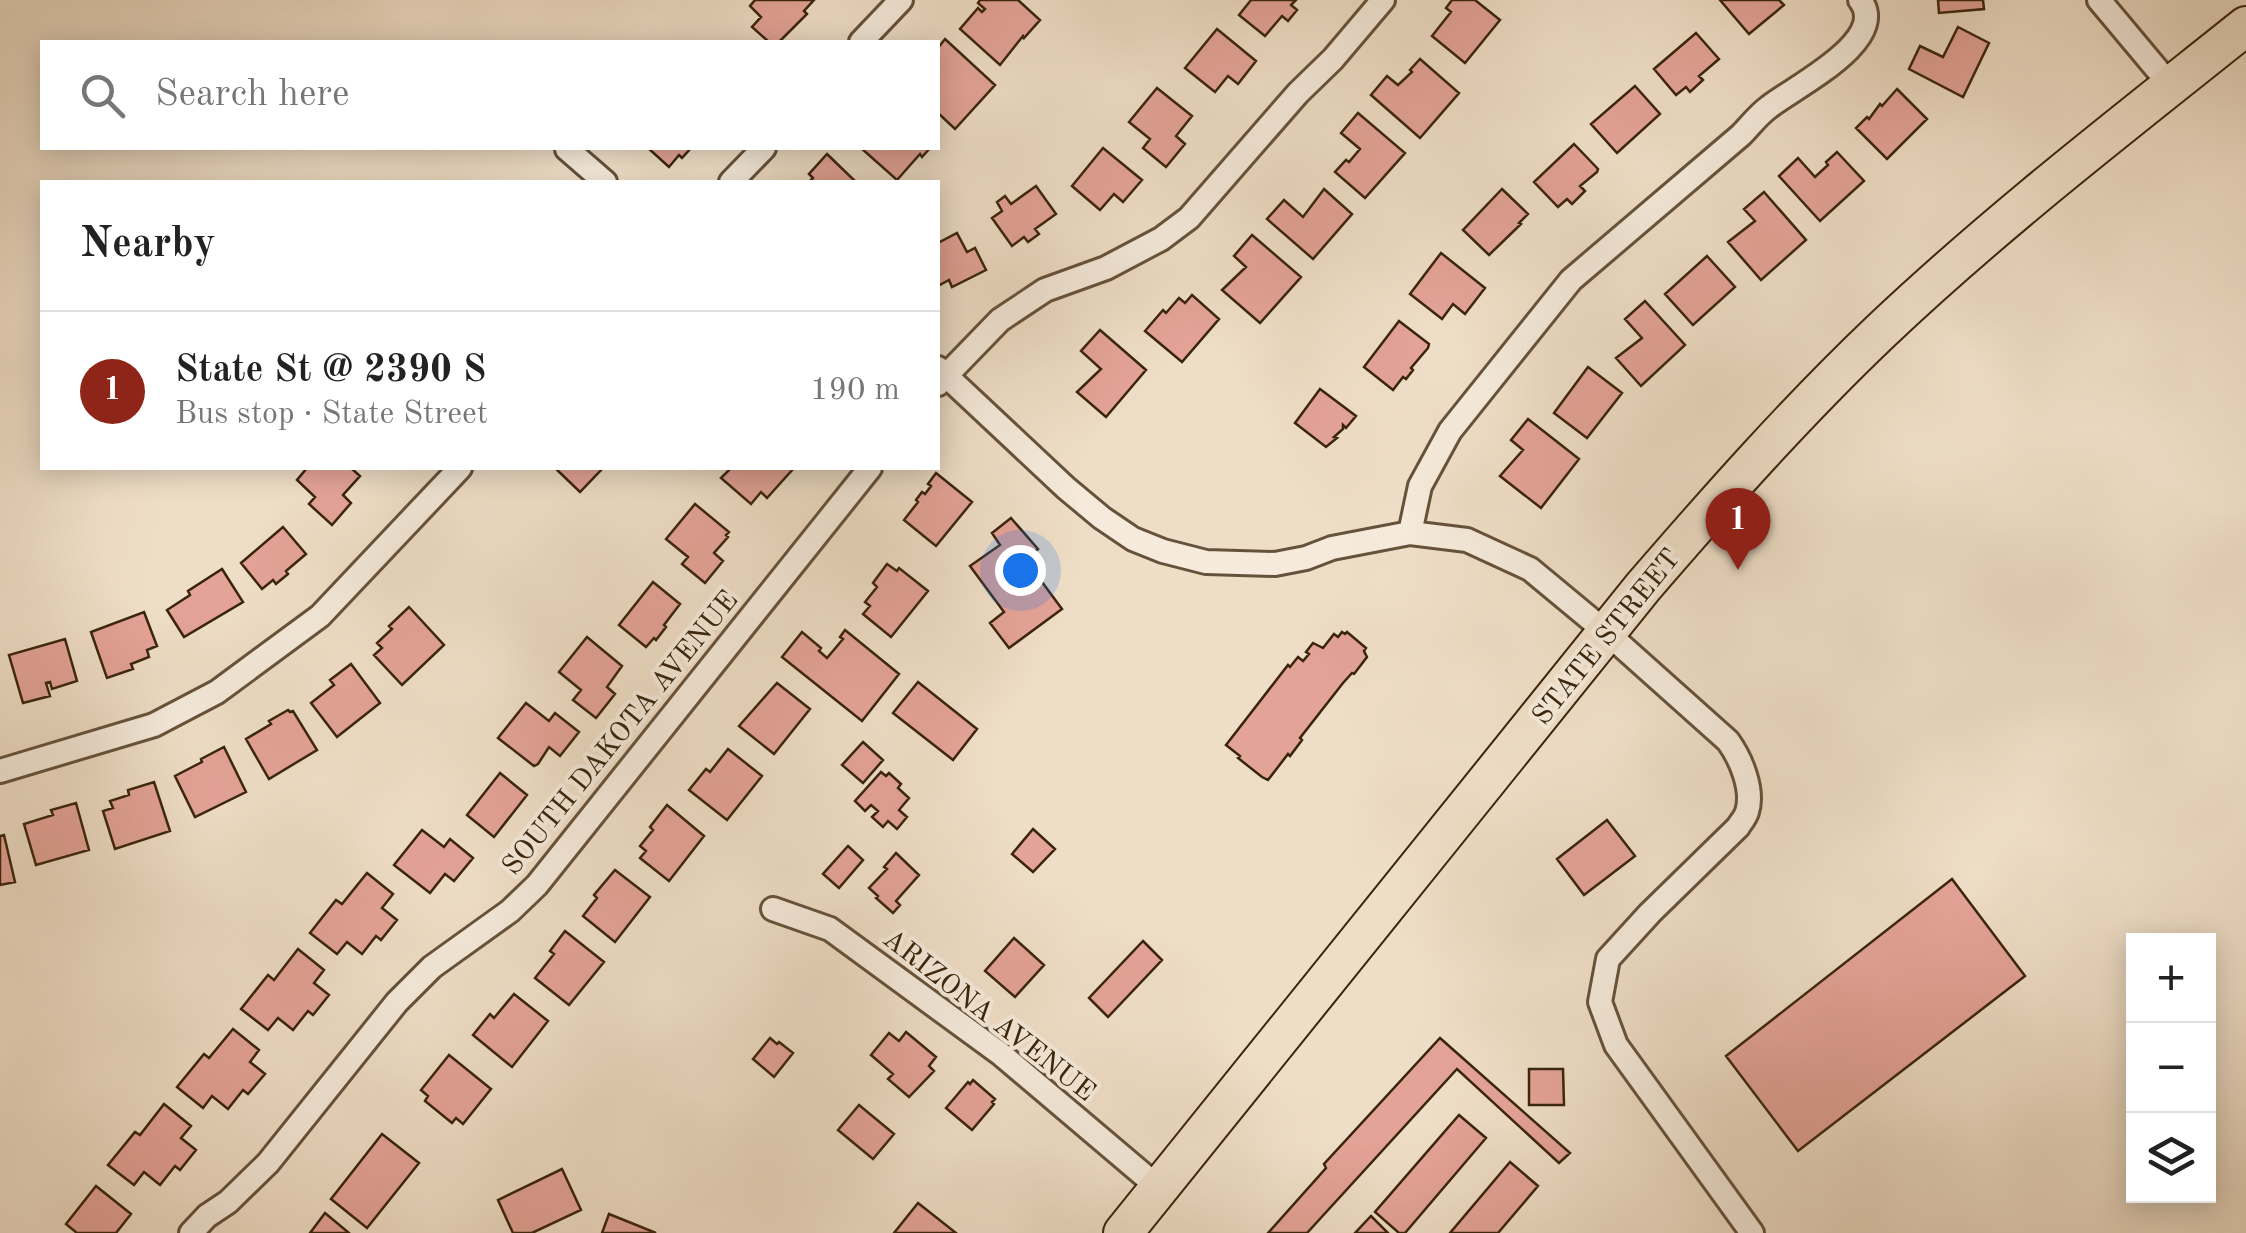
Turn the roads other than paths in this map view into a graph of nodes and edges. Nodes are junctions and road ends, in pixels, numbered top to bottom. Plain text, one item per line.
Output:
1 (901, 0) edge
2 (1383, 0) edge
3 (2099, 0) edge
4 (1864, 10) edge
5 (2246, 26) edge
6 (863, 40) edge
7 (2171, 86) junction
8 (568, 150) edge
9 (762, 150) edge
10 (604, 180) edge
11 (733, 180) edge
12 (940, 375) edge
13 (458, 470) edge
14 (868, 470) edge
15 (1410, 533) junction
16 (1606, 632) junction
17 (0, 771) edge
18 (772, 909) dead end
19 (1159, 1188) junction
20 (191, 1233) edge
21 (1124, 1233) edge
22 (1752, 1233) edge

1 - 6 street
2 - 12 street
3 - 7 street
4 - 15 street
5 - 7 main road, STATE STREET
7 - 16 main road, STATE STREET
8 - 10 street
9 - 11 street
12 - 15 street
13 - 17 street
14 - 20 street, SOUTH DAKOTA AVENUE
15 - 16 street
16 - 19 main road, STATE STREET
16 - 22 street
18 - 19 street, ARIZONA AVENUE
19 - 21 main road, STATE STREET

